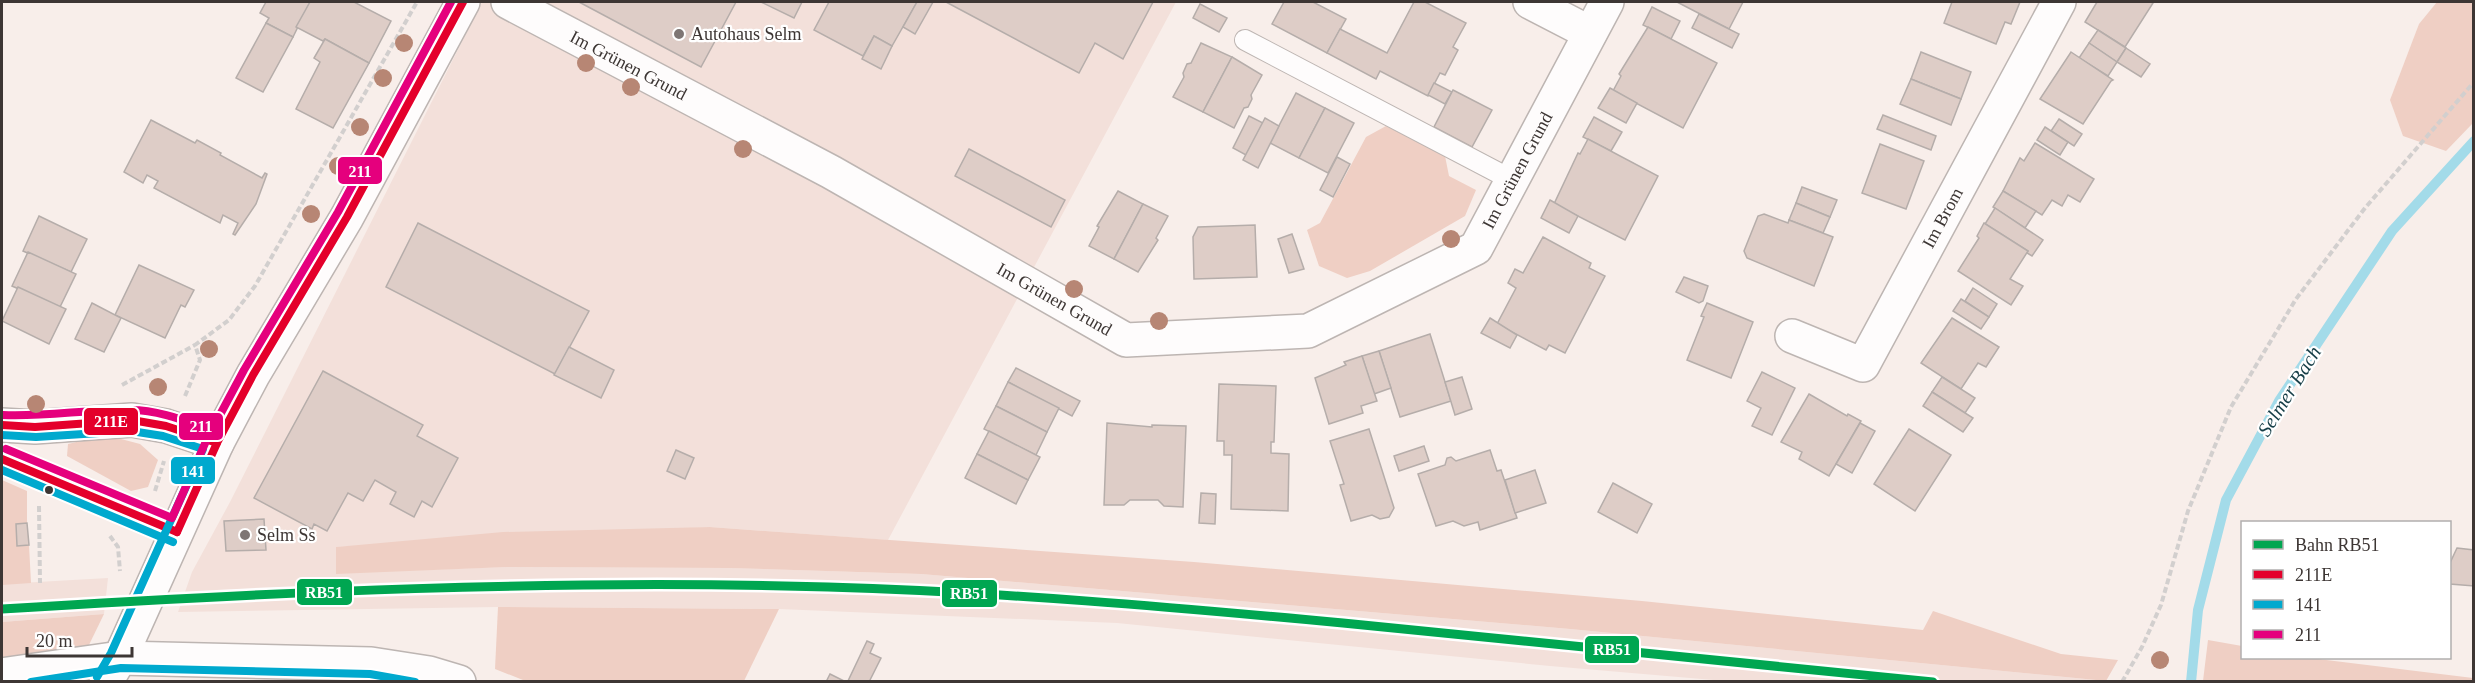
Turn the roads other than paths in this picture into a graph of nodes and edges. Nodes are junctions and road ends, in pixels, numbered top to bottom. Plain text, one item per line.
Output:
1 (464, 2) edge
2 (508, 2) edge
3 (1530, 2) edge
4 (1607, 2) edge
5 (2059, 2) edge
6 (1590, 33) junction
7 (1245, 40) dead end
8 (1512, 180) junction
9 (1792, 336) dead end
10 (2, 425) edge
11 (217, 443) junction
12 (2, 459) edge
13 (177, 532) junction
14 (113, 670) edge
15 (2, 675) edge
16 (459, 681) edge

1 - 11 street
2 - 8 street, Im Grünen Grund
3 - 6 street
4 - 6 street, Im Grünen Grund
5 - 9 street, Im Brom
6 - 8 street, Im Grünen Grund
7 - 8 lane
10 - 11 street
11 - 13 street
12 - 13 lane
13 - 14 street
14 - 15 street
14 - 16 street

